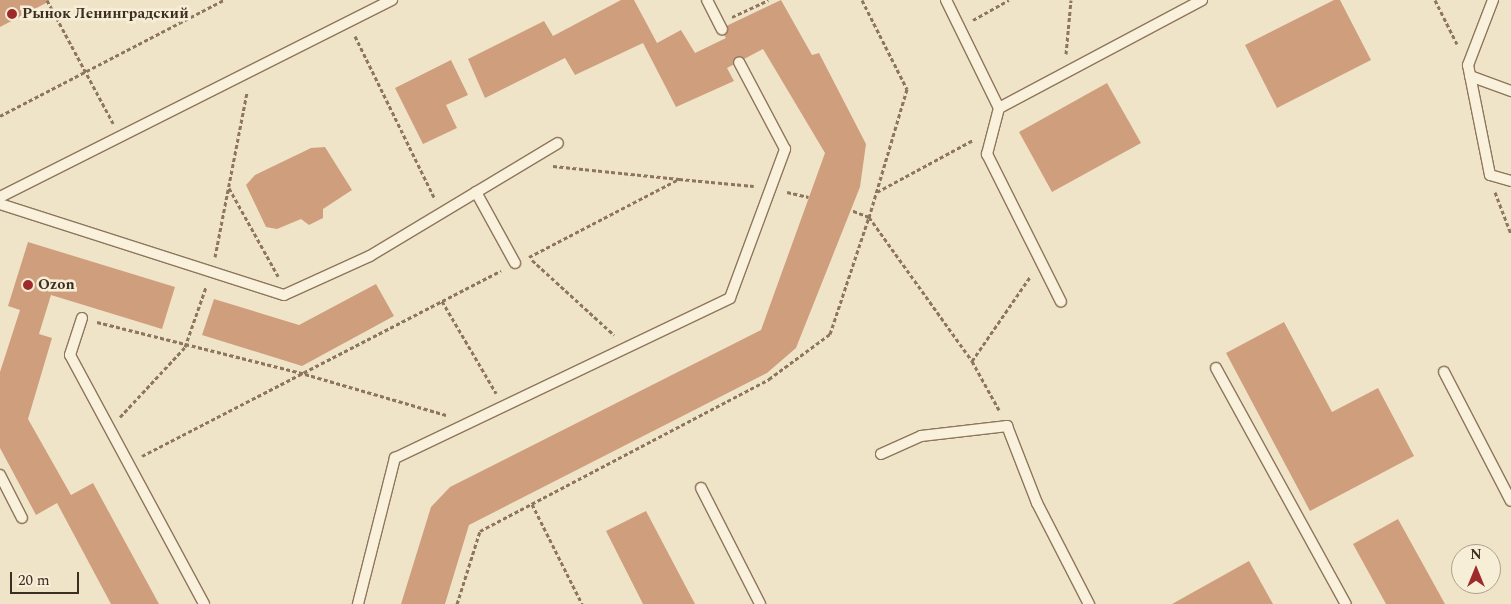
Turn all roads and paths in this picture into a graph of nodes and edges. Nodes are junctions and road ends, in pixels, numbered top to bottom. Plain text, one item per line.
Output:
1 (47, 0) edge
2 (224, 0) edge
3 (392, 0) edge
4 (707, 0) edge
5 (768, 0) edge
6 (862, 0) edge
7 (946, 0) edge
8 (1009, 0) edge
9 (1071, 0) edge
10 (1202, 0) edge
11 (1435, 0) edge
12 (1493, 0) edge
13 (348, 22) junction
14 (721, 26) joint
15 (960, 27) junction
16 (739, 62) dead end
17 (1468, 65) junction
18 (251, 71) junction
19 (86, 73) junction
20 (1064, 73) junction
21 (1470, 76) junction
22 (1511, 91) edge
23 (999, 108) junction
24 (0, 116) edge
25 (993, 130) junction
26 (121, 136) junction
27 (558, 143) dead end
28 (524, 163) junction
29 (1490, 175) junction
30 (679, 179) junction
31 (1511, 181) edge
32 (228, 187) junction
33 (771, 188) junction
34 (476, 192) junction
35 (878, 192) junction
36 (0, 198) edge
37 (808, 198) dead end
38 (0, 204) edge
39 (851, 210) dead end
40 (442, 212) junction
41 (869, 217) junction
42 (1511, 234) edge
43 (528, 257) junction
44 (1041, 263) junction
45 (515, 264) junction
46 (212, 272) junction
47 (287, 293) junction
48 (442, 301) junction
49 (1061, 302) dead end
50 (82, 318) joint
51 (185, 347) junction
52 (627, 348) junction
53 (972, 361) junction
54 (1216, 368) dead end
55 (1444, 372) dead end
56 (305, 374) junction
57 (504, 407) junction
58 (471, 422) junction
59 (1007, 426) junction
60 (110, 429) junction
61 (881, 454) dead end
62 (128, 464) junction
63 (0, 475) edge
64 (701, 488) dead end
65 (1511, 501) edge
66 (532, 504) junction
67 (22, 518) dead end
68 (204, 604) edge
69 (358, 604) edge
70 (457, 604) edge
71 (582, 604) edge
72 (760, 604) edge
73 (1089, 604) edge
74 (1346, 604) edge

1 - 19 path
2 - 19 path
3 - 13 lane
4 - 14 lane
5 - 14 path
6 - 35 path
7 - 15 lane
8 - 15 path
9 - 20 path
10 - 20 lane
11 - 17 path
12 - 17 lane
13 - 18 lane
13 - 40 path
15 - 23 lane
16 - 33 lane
17 - 21 lane
18 - 26 lane
18 - 32 path
19 - 24 path
19 - 26 path
20 - 23 lane
21 - 22 lane
21 - 29 lane
23 - 25 lane
25 - 35 path
25 - 44 lane
26 - 36 lane
27 - 28 lane
28 - 30 path
28 - 34 lane
29 - 31 lane
29 - 42 path
30 - 33 path
30 - 43 path
32 - 46 path
32 - 47 path
33 - 37 path
33 - 52 lane
34 - 40 lane
34 - 45 lane
35 - 41 path
38 - 46 lane
39 - 41 path
40 - 47 lane
41 - 53 path
41 - 66 path
43 - 45 path
43 - 52 path
44 - 49 lane
44 - 53 path
45 - 48 path
46 - 47 lane
46 - 51 path
48 - 56 path
48 - 57 path
50 - 51 path
50 - 60 lane
51 - 56 path
51 - 60 path
52 - 57 lane
53 - 59 path
54 - 74 lane
55 - 65 lane
56 - 58 path
56 - 62 path
57 - 58 lane
58 - 69 lane
59 - 61 lane
59 - 73 lane
60 - 62 lane
62 - 68 lane
63 - 67 lane
64 - 72 lane
66 - 70 path
66 - 71 path

